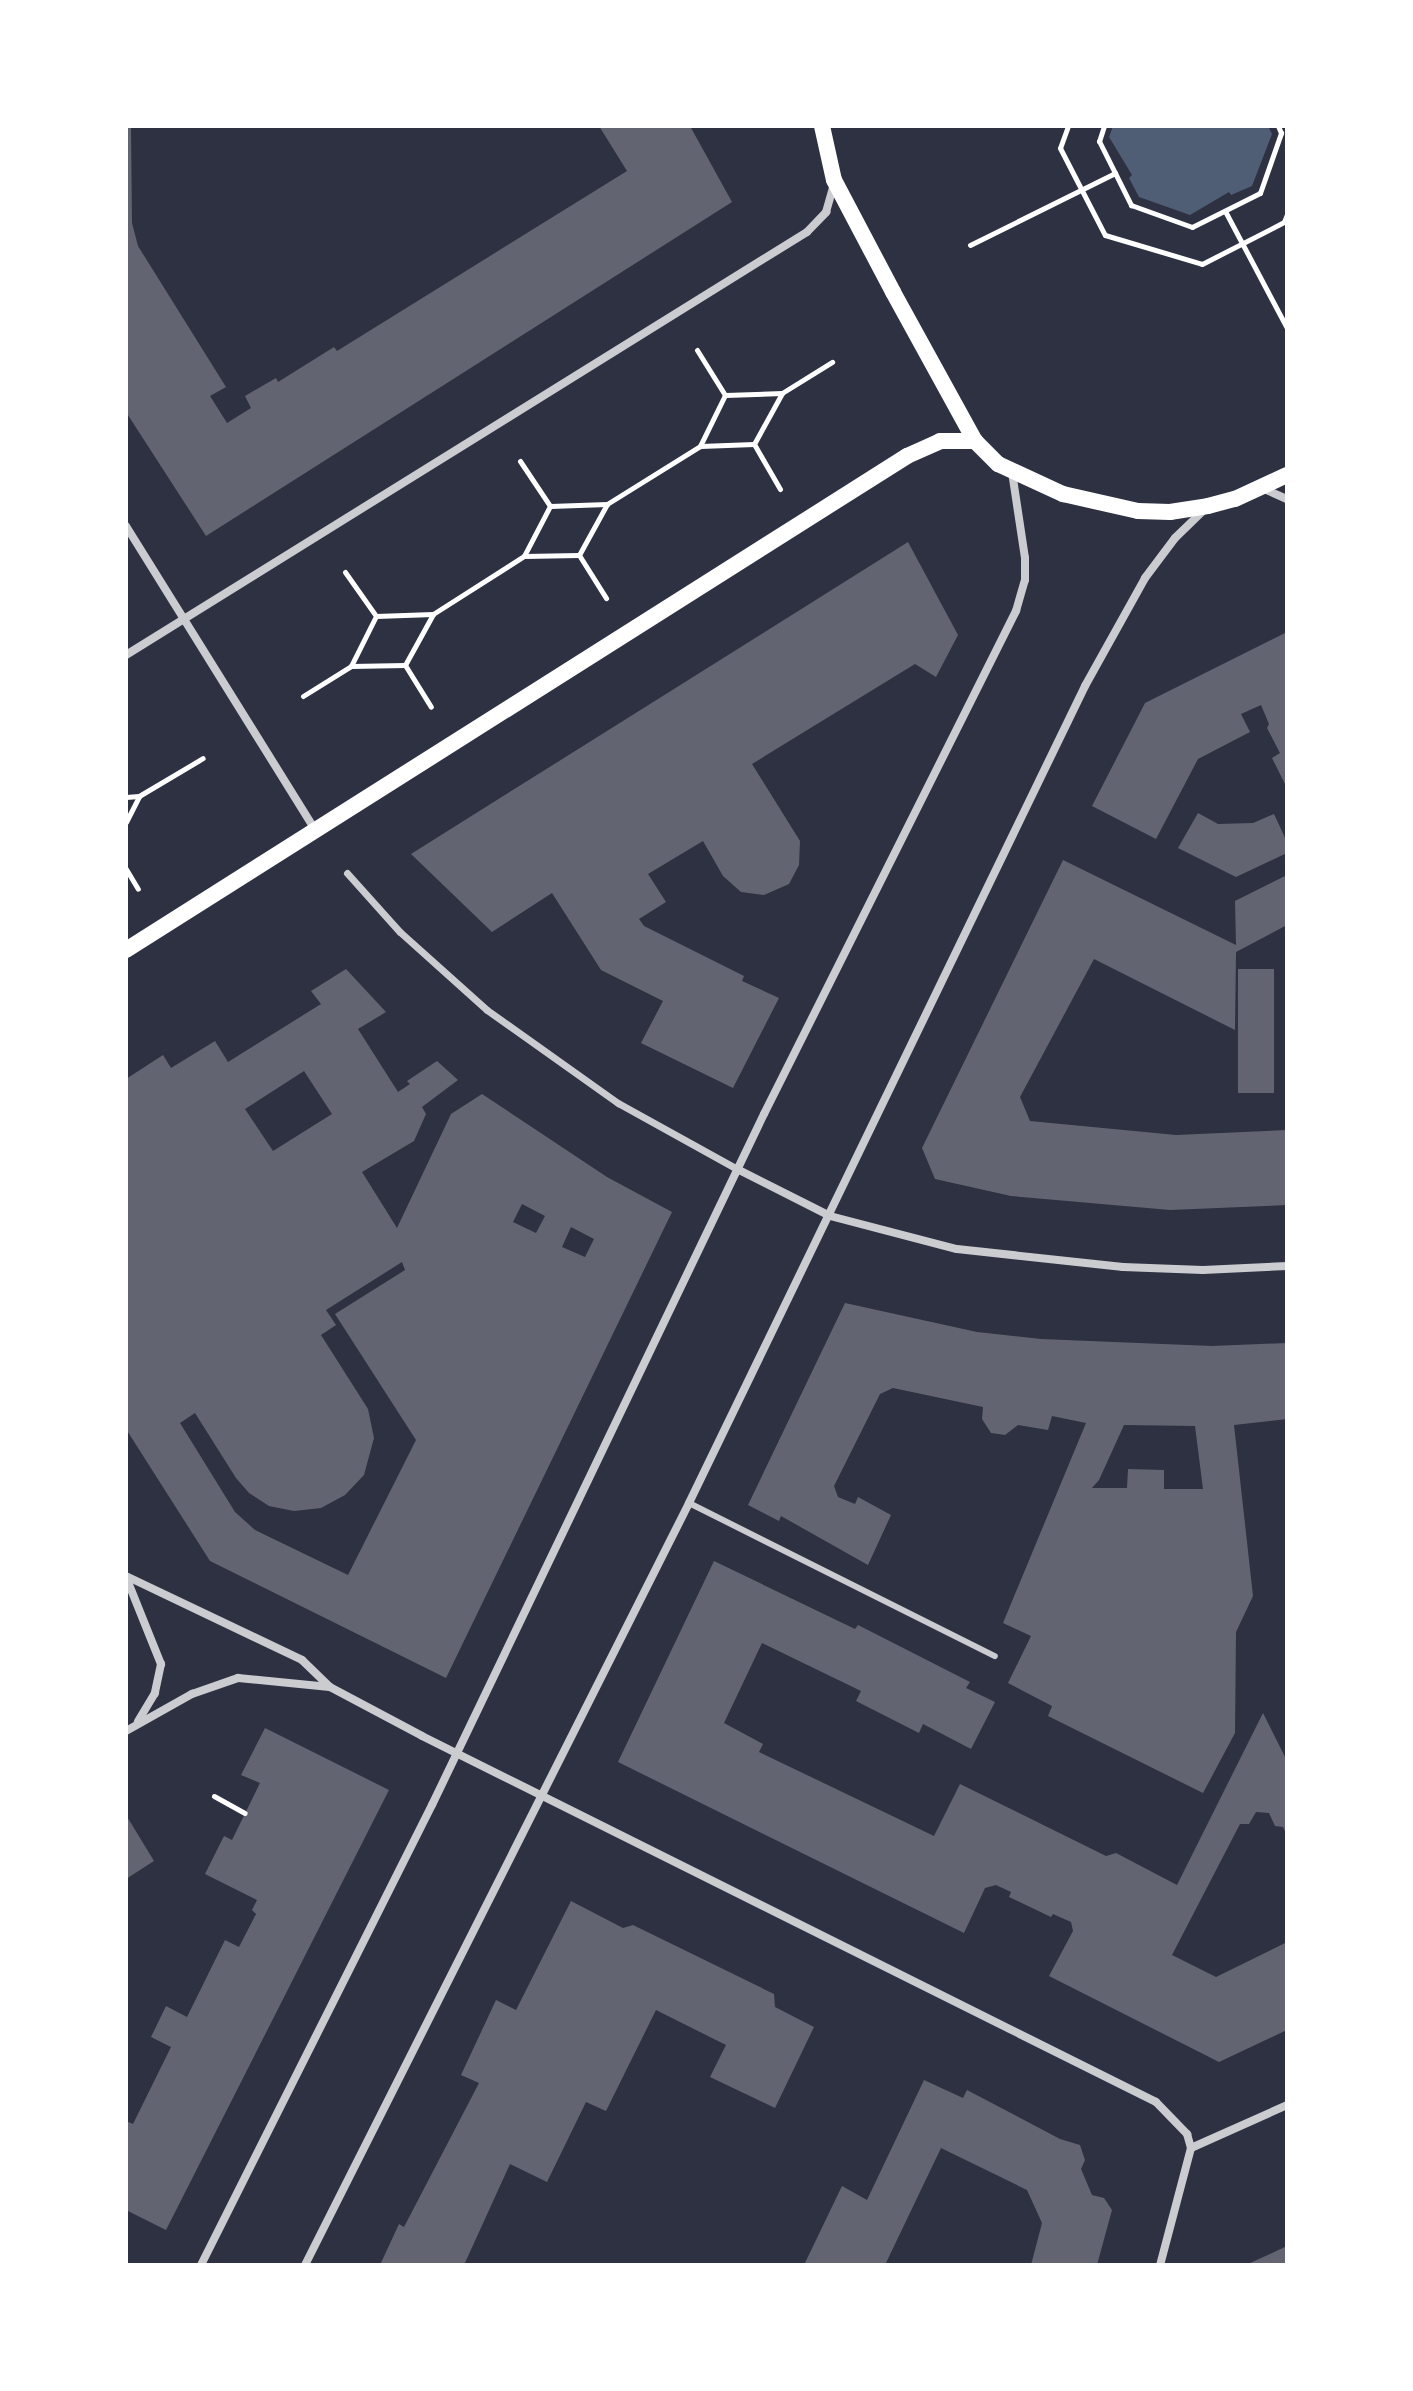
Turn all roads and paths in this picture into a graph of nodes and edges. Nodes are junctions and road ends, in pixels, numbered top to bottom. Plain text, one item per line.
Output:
1 (1068, 126) edge
2 (1104, 126) edge
3 (1278, 126) edge
4 (820, 128) edge
5 (1115, 173) junction
6 (834, 180) junction
7 (1081, 190) junction
8 (1225, 211) junction
9 (1287, 214) edge
10 (1242, 244) junction
11 (970, 245) dead end
12 (1287, 328) edge
13 (697, 350) dead end
14 (832, 362) dead end
15 (782, 393) junction
16 (725, 395) junction
17 (975, 441) junction
18 (754, 444) junction
19 (700, 446) junction
20 (520, 461) dead end
21 (1012, 472) junction
22 (1287, 475) edge
23 (1262, 488) junction
24 (780, 489) dead end
25 (1287, 499) edge
26 (607, 504) junction
27 (550, 506) junction
28 (1208, 506) junction
29 (126, 526) edge
30 (579, 555) junction
31 (524, 556) junction
32 (345, 572) dead end
33 (606, 598) dead end
34 (433, 614) junction
35 (376, 616) junction
36 (185, 618) junction
37 (126, 655) edge
38 (405, 665) junction
39 (351, 666) junction
40 (303, 696) dead end
41 (431, 707) dead end
42 (203, 758) dead end
43 (139, 796) junction
44 (126, 797) edge
45 (126, 822) edge
46 (316, 832) junction
47 (126, 869) edge
48 (347, 873) dead end
49 (138, 889) dead end
50 (126, 950) edge
51 (737, 1169) junction
52 (830, 1216) junction
53 (1287, 1266) edge
54 (689, 1503) junction
55 (126, 1576) edge
56 (995, 1656) dead end
57 (330, 1687) junction
58 (135, 1725) junction
59 (126, 1731) edge
60 (457, 1752) junction
61 (539, 1795) junction
62 (214, 1796) dead end
63 (245, 1813) dead end
64 (1287, 2105) edge
65 (1191, 2148) junction
66 (201, 2265) edge
67 (305, 2265) edge
68 (1160, 2265) edge

1 - 7 path
2 - 5 path
3 - 8 path
4 - 6 main road
5 - 7 path
5 - 8 path
6 - 17 main road
6 - 36 street
7 - 10 path
7 - 11 path
8 - 10 path
9 - 10 path
10 - 12 path
13 - 16 path
14 - 15 path
15 - 16 path
15 - 18 path
16 - 19 path
17 - 21 main road
17 - 46 main road
18 - 19 path
18 - 24 path
19 - 26 path
20 - 27 path
21 - 28 main road
21 - 51 street
22 - 23 main road
23 - 25 street
23 - 28 main road
26 - 27 path
26 - 30 path
27 - 31 path
28 - 52 street
29 - 36 street
30 - 31 path
30 - 33 path
31 - 34 path
32 - 35 path
34 - 35 path
34 - 38 path
35 - 39 path
36 - 37 street
36 - 46 street
38 - 39 path
38 - 41 path
39 - 40 path
42 - 43 path
43 - 44 path
43 - 45 path
46 - 50 main road
47 - 49 path
48 - 51 street
51 - 52 street
51 - 60 street
52 - 53 street
52 - 54 street
54 - 56 lane
54 - 61 street
55 - 57 street
55 - 58 street
57 - 58 street
57 - 60 street
58 - 59 street
60 - 61 street
60 - 66 street
61 - 65 street
61 - 67 street
62 - 63 path
64 - 65 street
65 - 68 street

